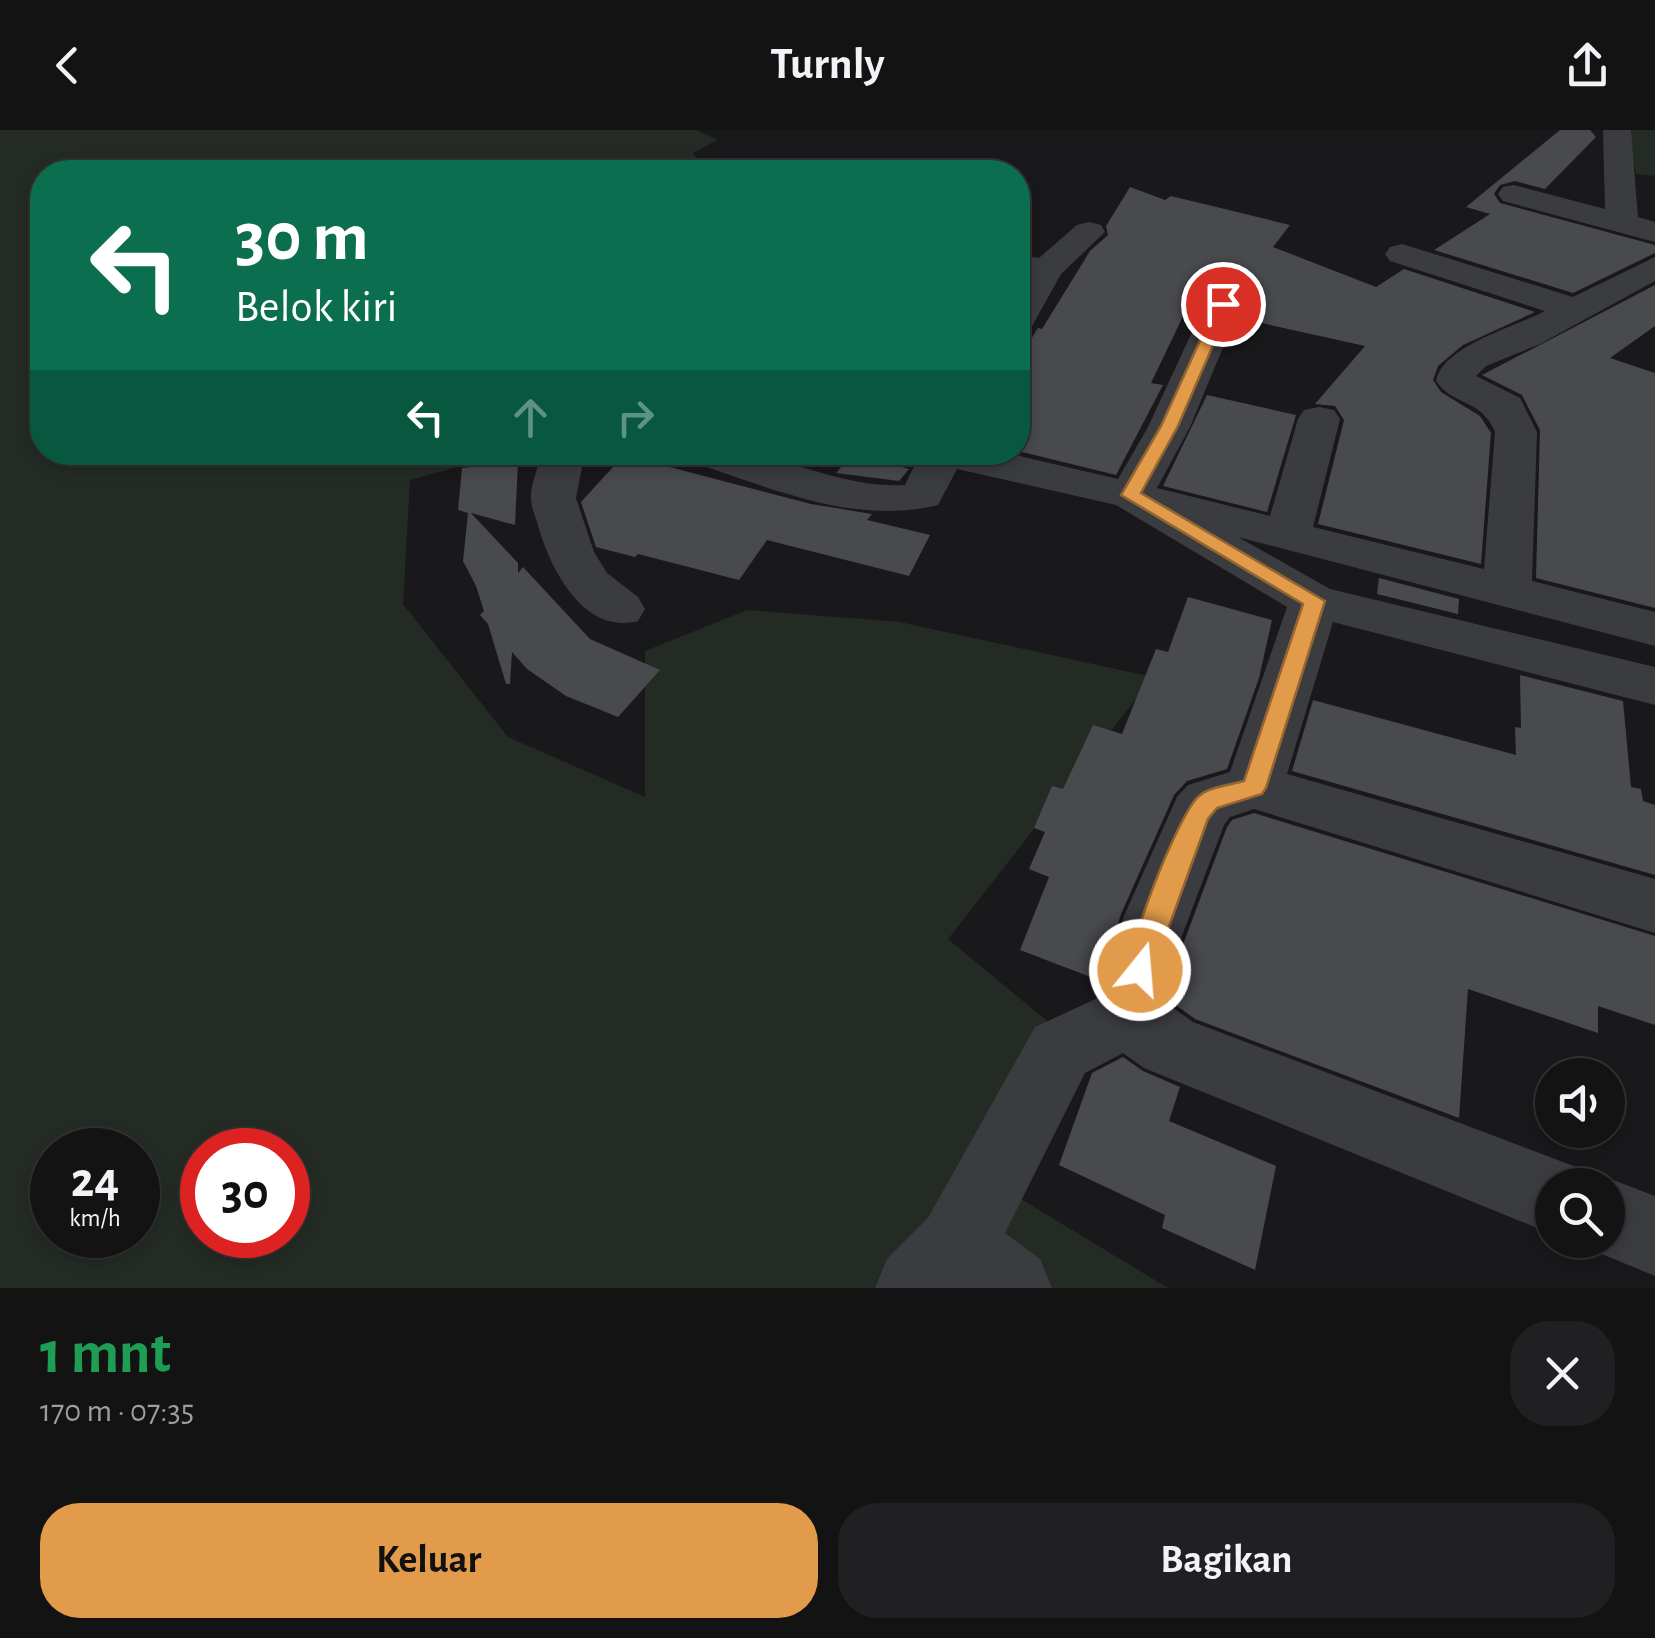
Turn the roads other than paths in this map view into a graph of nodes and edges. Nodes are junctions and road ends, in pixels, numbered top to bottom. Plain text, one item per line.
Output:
1 (1617, 130) edge
2 (1514, 194) dead end
3 (1622, 223) junction
4 (1089, 232) dead end
5 (1655, 232) edge
6 (1402, 254) dead end
7 (1032, 267) edge
8 (1655, 267) edge
9 (1223, 304) dead end
10 (1578, 310) junction
11 (1319, 419) dead end
12 (561, 465) edge
13 (749, 465) edge
14 (937, 465) edge
15 (997, 465) edge
16 (1131, 495) junction
17 (1288, 535) junction
18 (1506, 591) junction
19 (1314, 601) junction
20 (620, 609) dead end
21 (1655, 629) edge
22 (1655, 686) edge
23 (1254, 788) junction
24 (1655, 906) edge
25 (1137, 1016) junction
26 (1535, 1188) edge
27 (1625, 1224) edge
28 (1655, 1236) edge
29 (961, 1274) edge

1 - 3 street
2 - 3 street
3 - 5 street
4 - 7 street
6 - 10 street
8 - 10 street
9 - 16 street
10 - 18 street
11 - 17 street
12 - 20 street
13 - 14 street
15 - 16 street
16 - 17 street
16 - 19 street
17 - 18 street
18 - 21 street
19 - 22 street
19 - 23 street
23 - 24 street
23 - 25 street
25 - 26 street
25 - 29 street
27 - 28 street

